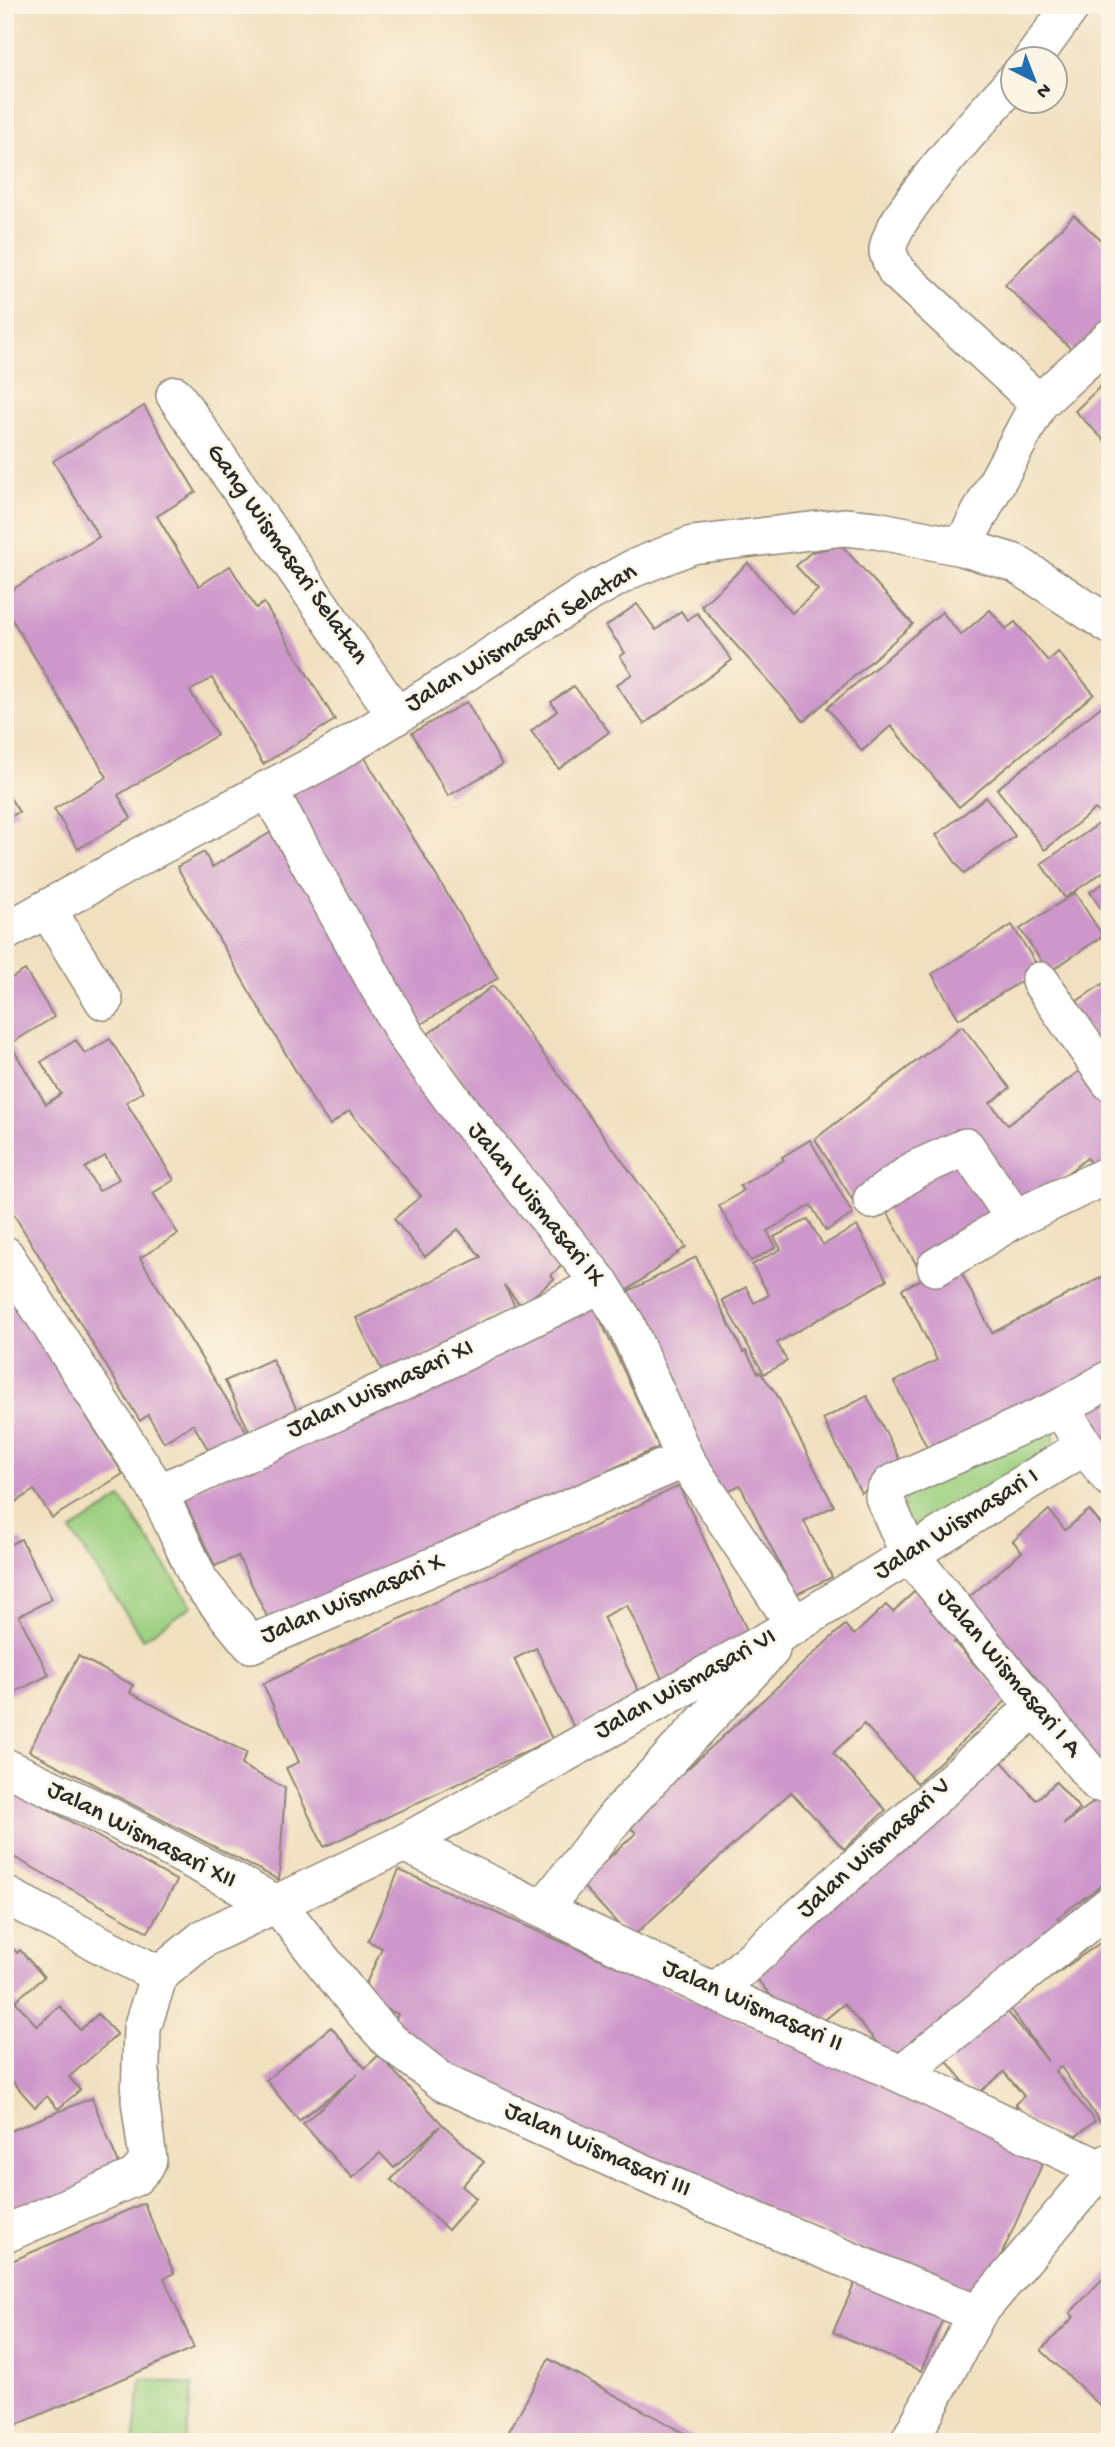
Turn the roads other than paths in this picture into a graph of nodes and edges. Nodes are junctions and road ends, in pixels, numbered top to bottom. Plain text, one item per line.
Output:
1 (1072, 5) edge
2 (1042, 46) edge
3 (1000, 96) edge
4 (1110, 338) edge
5 (175, 395) dead end
6 (1039, 403) junction
7 (962, 547) junction
8 (1110, 625) edge
9 (396, 715) junction
10 (268, 789) junction
11 (48, 908) junction
12 (5, 932) edge
13 (1040, 981) dead end
14 (104, 1001) dead end
15 (1110, 1082) edge
16 (1110, 1174) edge
17 (872, 1200) dead end
18 (1015, 1219) junction
19 (5, 1255) edge
20 (936, 1266) dead end
21 (601, 1284) junction
22 (1110, 1379) edge
23 (1059, 1408) junction
24 (1085, 1446) junction
25 (685, 1459) junction
26 (1110, 1478) edge
27 (159, 1493) junction
28 (909, 1554) junction
29 (795, 1625) junction
30 (1035, 1707) junction
31 (5, 1767) edge
32 (1110, 1775) edge
33 (404, 1843) junction
34 (5, 1895) edge
35 (278, 1905) junction
36 (1110, 1906) edge
37 (543, 1909) junction
38 (159, 1975) junction
39 (715, 1992) junction
40 (901, 2074) junction
41 (1105, 2166) edge
42 (5, 2234) edge
43 (977, 2314) junction
44 (909, 2442) edge

1 - 2 street
3 - 6 street
4 - 6 street
5 - 9 street, Gang Wismasari Selatan
6 - 7 street
7 - 8 street, Jalan Wismasari Selatan
7 - 9 street, Jalan Wismasari Selatan
9 - 10 street, Jalan Wismasari Selatan
10 - 11 street, Jalan Wismasari Selatan
10 - 21 street, Jalan Wismasari IX
11 - 12 street, Jalan Wismasari Selatan
11 - 14 street
13 - 15 street
16 - 18 street
17 - 18 street
18 - 20 street
19 - 27 street, Jalan Wismasari X
21 - 25 street, Jalan Wismasari IX
21 - 27 street, Jalan Wismasari XI
22 - 23 street
23 - 24 street
23 - 28 street, Jalan Wismasari I A
24 - 26 street
24 - 28 street, Jalan Wismasari I
25 - 27 street, Jalan Wismasari X
25 - 29 street, Jalan Wismasari IX
28 - 29 street, Jalan Wismasari I
28 - 30 street, Jalan Wismasari I A
29 - 33 street, Jalan Wismasari VI
29 - 37 street, Jalan Wismasari VI
30 - 32 street, Jalan Wismasari I A
30 - 39 street, Jalan Wismasari V
31 - 35 street, Jalan Wismasari XII
33 - 35 street, Jalan Wismasari VI
33 - 37 street, Jalan Wismasari II
34 - 38 street
35 - 38 street, Jalan Wismasari VI
35 - 43 street, Jalan Wismasari III
36 - 40 street
37 - 39 street, Jalan Wismasari II
38 - 42 street
39 - 40 street, Jalan Wismasari II
40 - 41 street, Jalan Wismasari II
41 - 43 street
43 - 44 street

